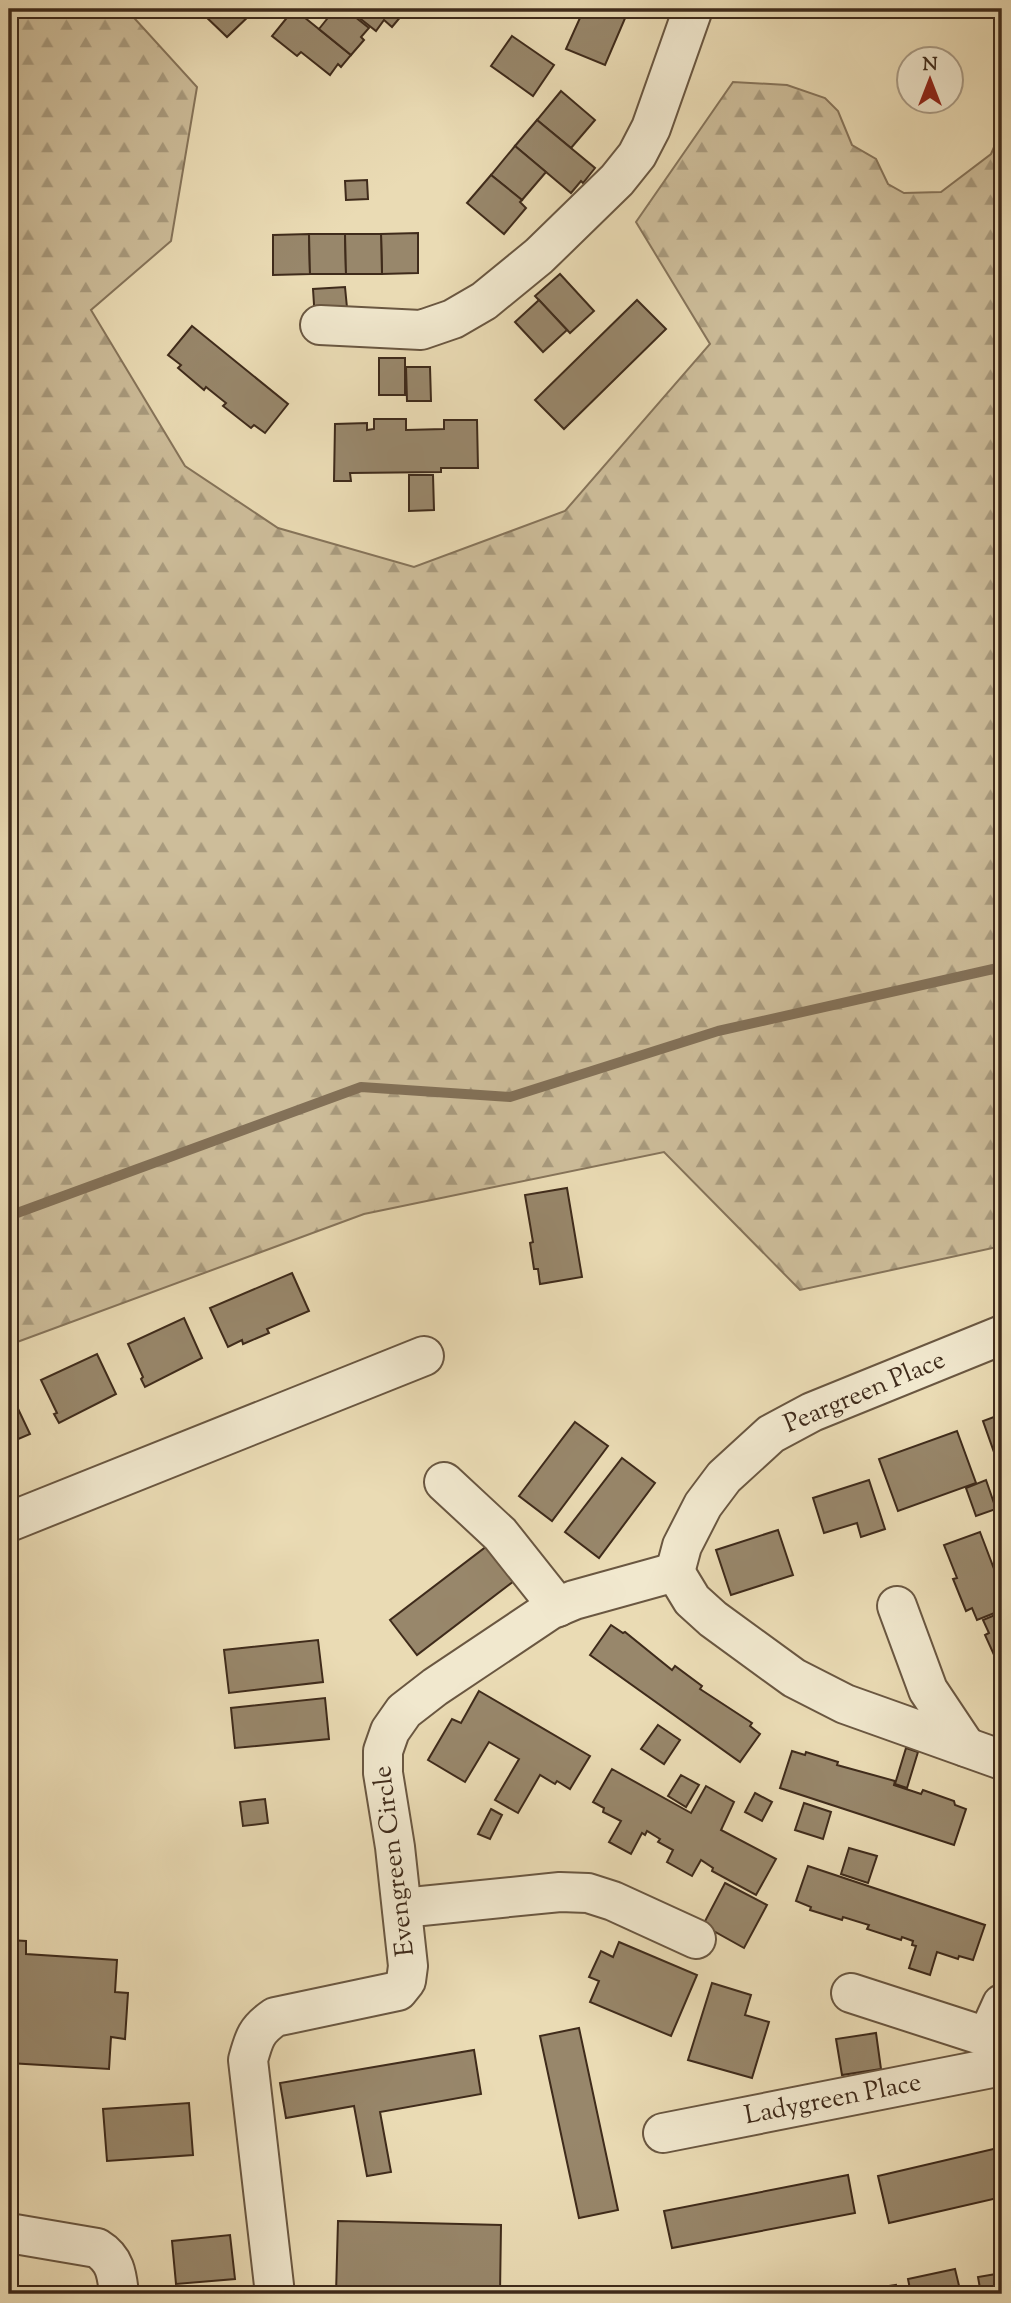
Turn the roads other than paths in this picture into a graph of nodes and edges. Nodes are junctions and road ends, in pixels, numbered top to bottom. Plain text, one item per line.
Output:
1 (693, 9) edge
2 (320, 325) dead end
3 (1002, 1335) edge
4 (424, 1356) dead end
5 (444, 1482) dead end
6 (9, 1522) edge
7 (675, 1572) junction
8 (897, 1606) dead end
9 (558, 1607) junction
10 (966, 1747) junction
11 (1002, 1760) edge
12 (402, 1908) junction
13 (696, 1939) dead end
14 (851, 1993) dead end
15 (998, 2043) edge
16 (663, 2133) dead end
17 (9, 2233) edge
18 (119, 2294) edge
19 (275, 2294) edge

1 - 2 street
3 - 7 street, Peargreen Place
4 - 6 street
5 - 9 street
7 - 9 street, Evengreen Circle
7 - 10 street
8 - 10 street
9 - 12 street, Evengreen Circle
10 - 11 street
12 - 13 street
12 - 19 street, Evengreen Circle
14 - 15 street, Ladygreen Place
15 - 16 street, Ladygreen Place
17 - 18 street

